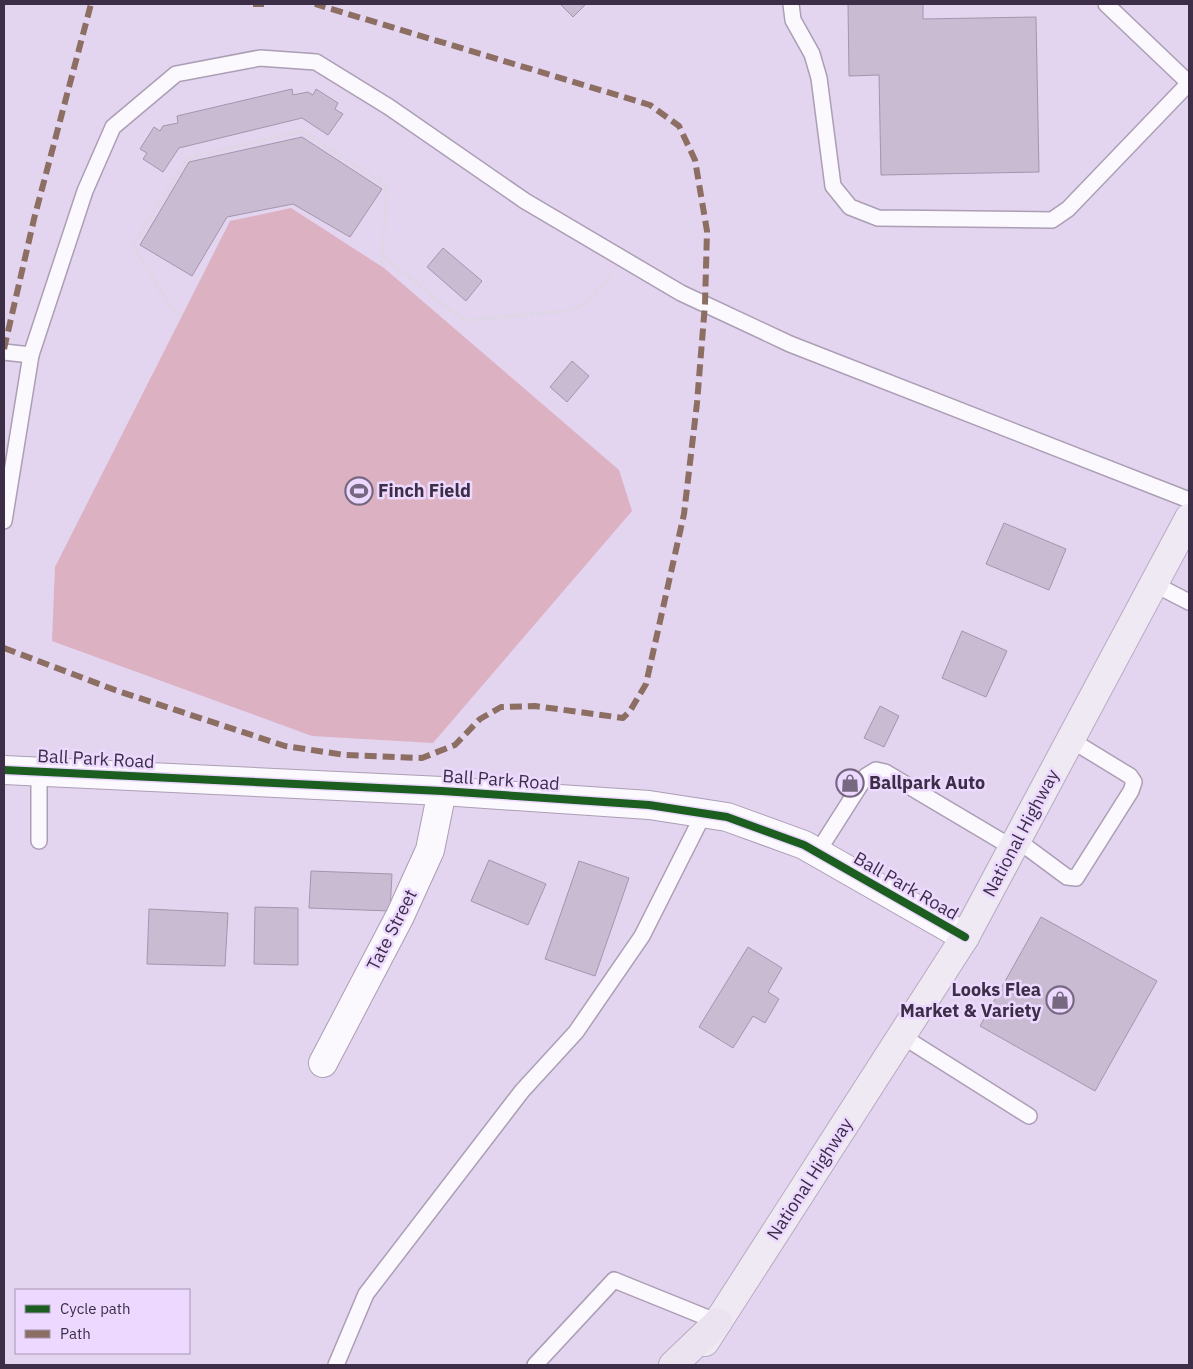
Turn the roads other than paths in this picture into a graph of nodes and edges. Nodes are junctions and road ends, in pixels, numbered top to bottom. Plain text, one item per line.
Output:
1 (791, 4) edge
2 (1106, 4) edge
3 (1189, 83) edge
4 (4, 352) edge
5 (31, 355) junction
6 (1189, 500) edge
7 (1189, 518) edge
8 (4, 521) edge
9 (1154, 584) junction
10 (1189, 602) edge
11 (1071, 740) junction
12 (4, 770) edge
13 (39, 771) junction
14 (442, 791) junction
15 (704, 813) junction
16 (39, 841) dead end
17 (1015, 844) junction
18 (817, 853) junction
19 (965, 937) junction
20 (902, 1036) junction
21 (323, 1063) dead end
22 (1029, 1116) dead end
23 (718, 1322) junction
24 (336, 1365) edge
25 (534, 1365) edge
26 (673, 1365) edge
27 (691, 1365) edge

1 - 3 lane
2 - 3 lane
4 - 5 lane
5 - 6 lane
5 - 8 lane
7 - 9 main road, National Highway
9 - 10 lane
9 - 11 main road, National Highway
11 - 17 main road, National Highway
11 - 17 lane
12 - 13 street, Ball Park Road
13 - 14 street, Ball Park Road
13 - 16 lane
14 - 15 street, Ball Park Road
14 - 21 street, Tate Street
15 - 18 street, Ball Park Road
15 - 24 lane
17 - 18 lane
17 - 19 main road, National Highway
18 - 19 street, Ball Park Road
19 - 20 main road, National Highway
20 - 22 lane
20 - 23 main road, National Highway
23 - 25 lane
23 - 26 highway
23 - 27 main road, National Highway

